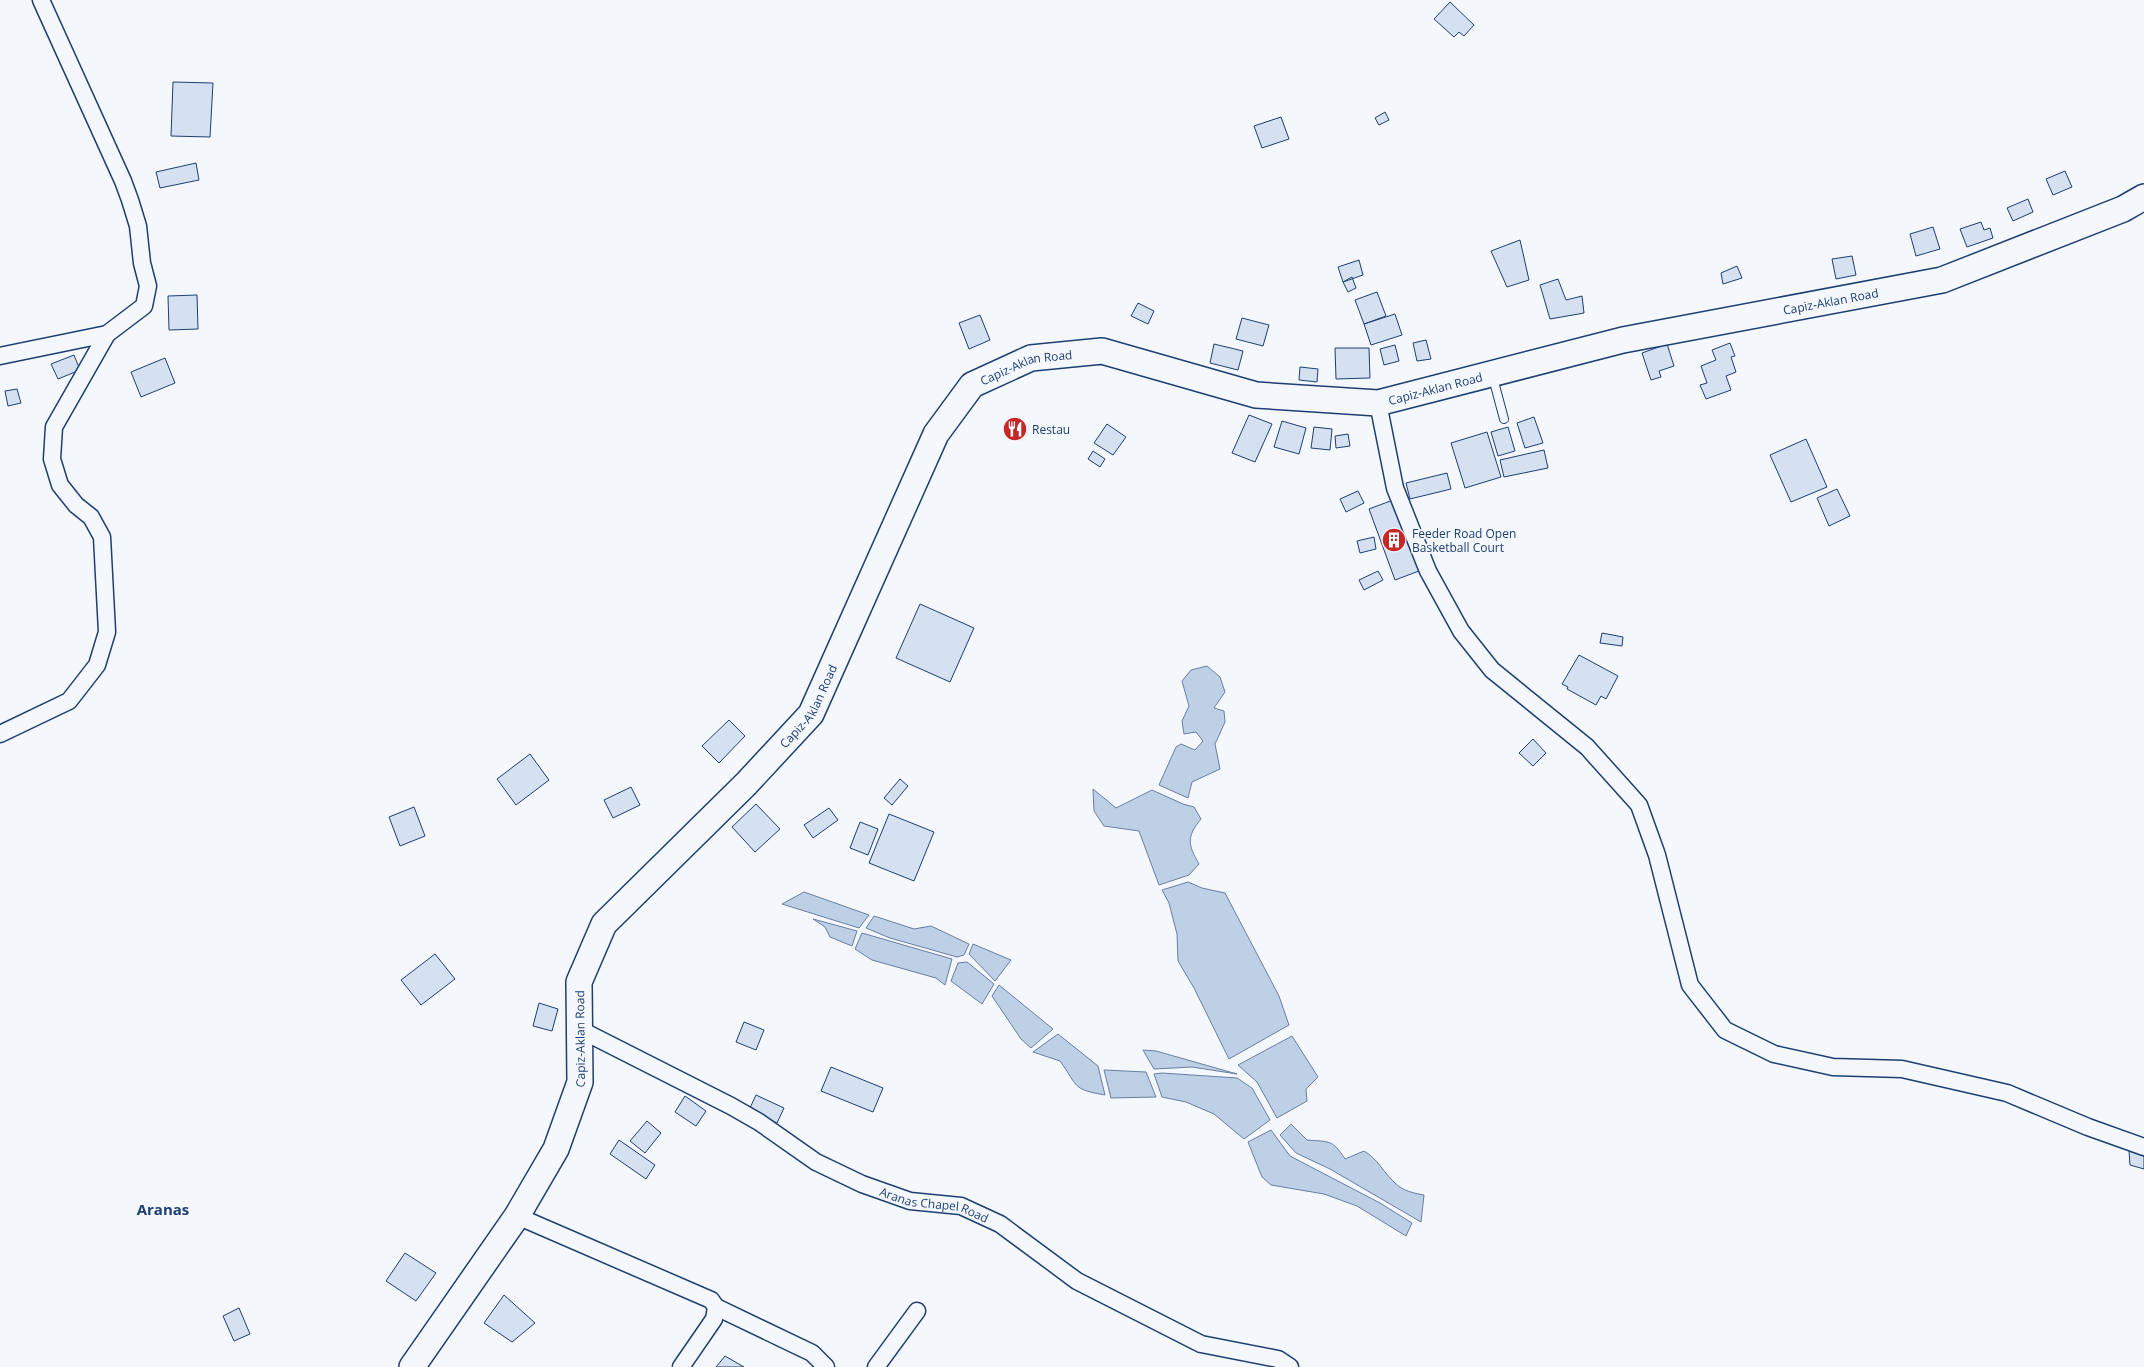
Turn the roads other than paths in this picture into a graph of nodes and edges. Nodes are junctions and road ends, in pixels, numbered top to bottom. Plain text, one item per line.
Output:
1 (41, 0) edge
2 (2144, 196) edge
3 (107, 334) junction
4 (0, 356) edge
5 (1492, 374) junction
6 (1378, 403) junction
7 (1504, 419) dead end
8 (0, 734) edge
9 (579, 1029) junction
10 (2144, 1147) edge
11 (516, 1216) junction
12 (716, 1306) junction
13 (917, 1311) dead end
14 (412, 1367) edge
15 (681, 1367) edge
16 (826, 1367) edge
17 (876, 1367) edge
18 (1290, 1367) edge

1 - 3 street
2 - 5 main road, Capiz-Aklan Road
3 - 4 street
3 - 8 street
5 - 6 main road, Capiz-Aklan Road
5 - 7 lane
6 - 9 main road, Capiz-Aklan Road
6 - 10 street
9 - 11 main road, Capiz-Aklan Road
9 - 18 street, Aranas Chapel Road
11 - 12 street
11 - 14 main road, Capiz-Aklan Road
12 - 15 street
12 - 16 street
13 - 17 street

